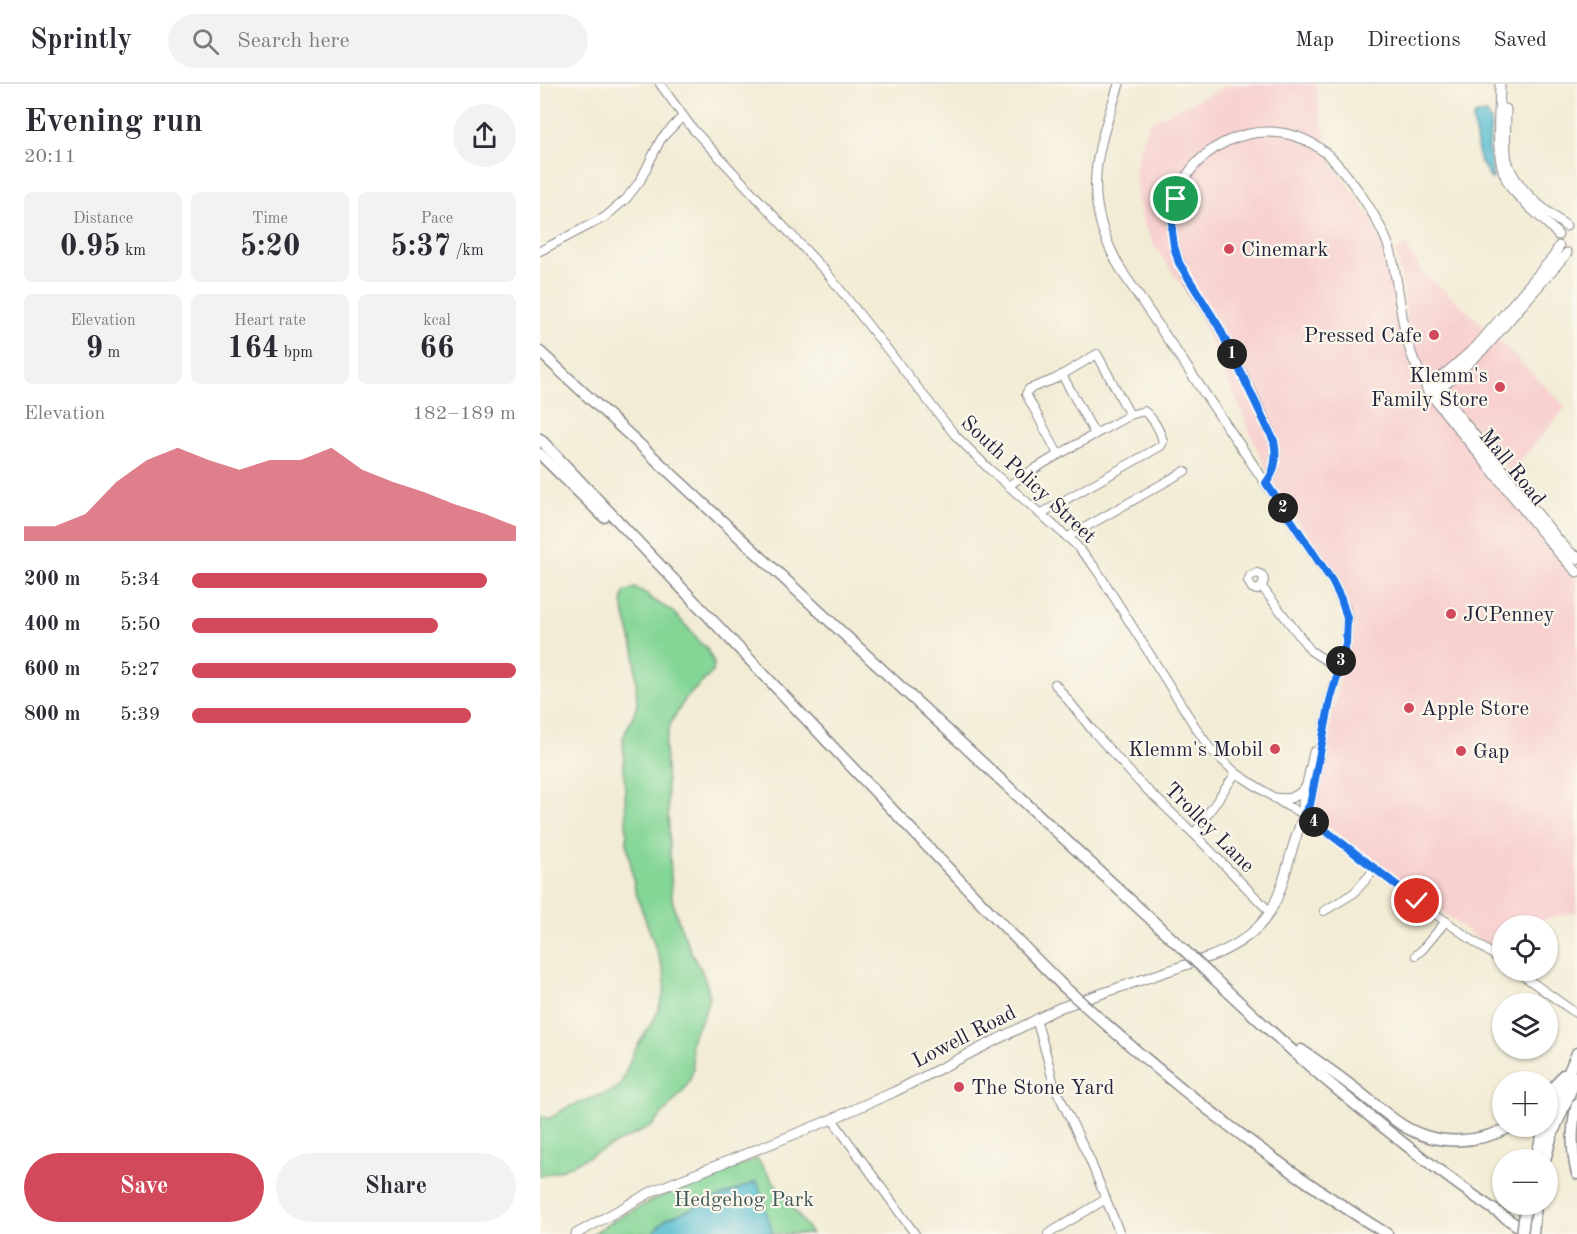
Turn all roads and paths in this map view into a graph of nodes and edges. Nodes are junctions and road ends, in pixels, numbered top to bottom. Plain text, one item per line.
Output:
1 (660, 84) edge
2 (1119, 84) edge
3 (1500, 84) edge
4 (1506, 84) edge
5 (682, 116) junction
6 (1571, 225) edge
7 (1559, 241) junction
8 (540, 253) edge
9 (1572, 254) edge
10 (540, 352) edge
11 (1062, 375) junction
12 (1431, 389) junction
13 (1130, 415) junction
14 (1095, 434) junction
15 (540, 439) edge
16 (540, 454) edge
17 (1058, 454) junction
18 (1185, 471) dead end
19 (1266, 483) junction
20 (1008, 486) junction
21 (1040, 514) junction
22 (1068, 537) junction
23 (1576, 558) edge
24 (1577, 572) edge
25 (1262, 587) dead end
26 (684, 593) junction
27 (1339, 669) junction
28 (1055, 684) dead end
29 (1330, 701) junction
30 (1236, 773) junction
31 (1306, 786) junction
32 (1275, 798) junction
33 (1304, 814) junction
34 (1194, 834) junction
35 (1375, 869) junction
36 (1324, 911) dead end
37 (1270, 912) junction
38 (1446, 921) junction
39 (1456, 928) junction
40 (1436, 933) junction
41 (1492, 954) edge
42 (1416, 955) dead end
43 (1530, 981) edge
44 (1577, 1014) edge
45 (1258, 1018) junction
46 (1036, 1019) junction
47 (1575, 1058) edge
48 (1577, 1076) edge
49 (1558, 1081) edge
50 (1558, 1097) edge
51 (1577, 1104) edge
52 (832, 1119) junction
53 (1492, 1136) edge
54 (1548, 1149) edge
55 (1577, 1174) edge
56 (1106, 1199) junction
57 (1527, 1215) edge
58 (1529, 1215) edge
59 (576, 1234) edge
60 (915, 1234) edge
61 (1048, 1234) edge
62 (1120, 1234) edge
63 (1387, 1234) edge
64 (1522, 1234) edge
65 (1531, 1234) edge

1 - 5 street, South Policy Street
2 - 19 main road
3 - 7 main road
4 - 6 main road
5 - 8 street
5 - 20 street, South Policy Street
6 - 7 main road
7 - 9 main road
7 - 12 main road
9 - 12 main road
10 - 45 highway, bridge
11 - 13 street
11 - 14 street
11 - 17 street
12 - 19 main road, Mall Road
12 - 23 main road, Mall Road
12 - 24 main road, Mall Road
13 - 14 street
13 - 21 street
14 - 17 street
15 - 26 highway
16 - 26 highway
17 - 20 street
18 - 22 street
19 - 27 main road
20 - 21 street, South Policy Street
21 - 22 street, South Policy Street
22 - 30 street, South Policy Street
25 - 27 street
26 - 63 highway, bridge
27 - 29 main road
28 - 34 street, Trolley Lane
29 - 31 main road
29 - 33 main road
30 - 32 street, South Policy Street
30 - 34 street
31 - 32 main road
31 - 33 main road
32 - 33 street, South Policy Street
33 - 35 street, South Policy Street
33 - 37 main road, Lowell Road
34 - 37 street, Trolley Lane
35 - 36 street
35 - 38 street, South Policy Street
37 - 46 main road, Lowell Road
38 - 39 street, South Policy Street
38 - 40 street
39 - 40 street
39 - 41 street, South Policy Street
40 - 42 street
43 - 44 street
45 - 53 highway
45 - 65 highway
46 - 52 main road, Lowell Road
46 - 56 street
47 - 49 highway
47 - 50 highway
48 - 54 highway
51 - 55 highway
52 - 59 main road, Lowell Road
52 - 60 street
56 - 61 street
56 - 62 street
57 - 64 highway, bridge
58 - 65 highway

